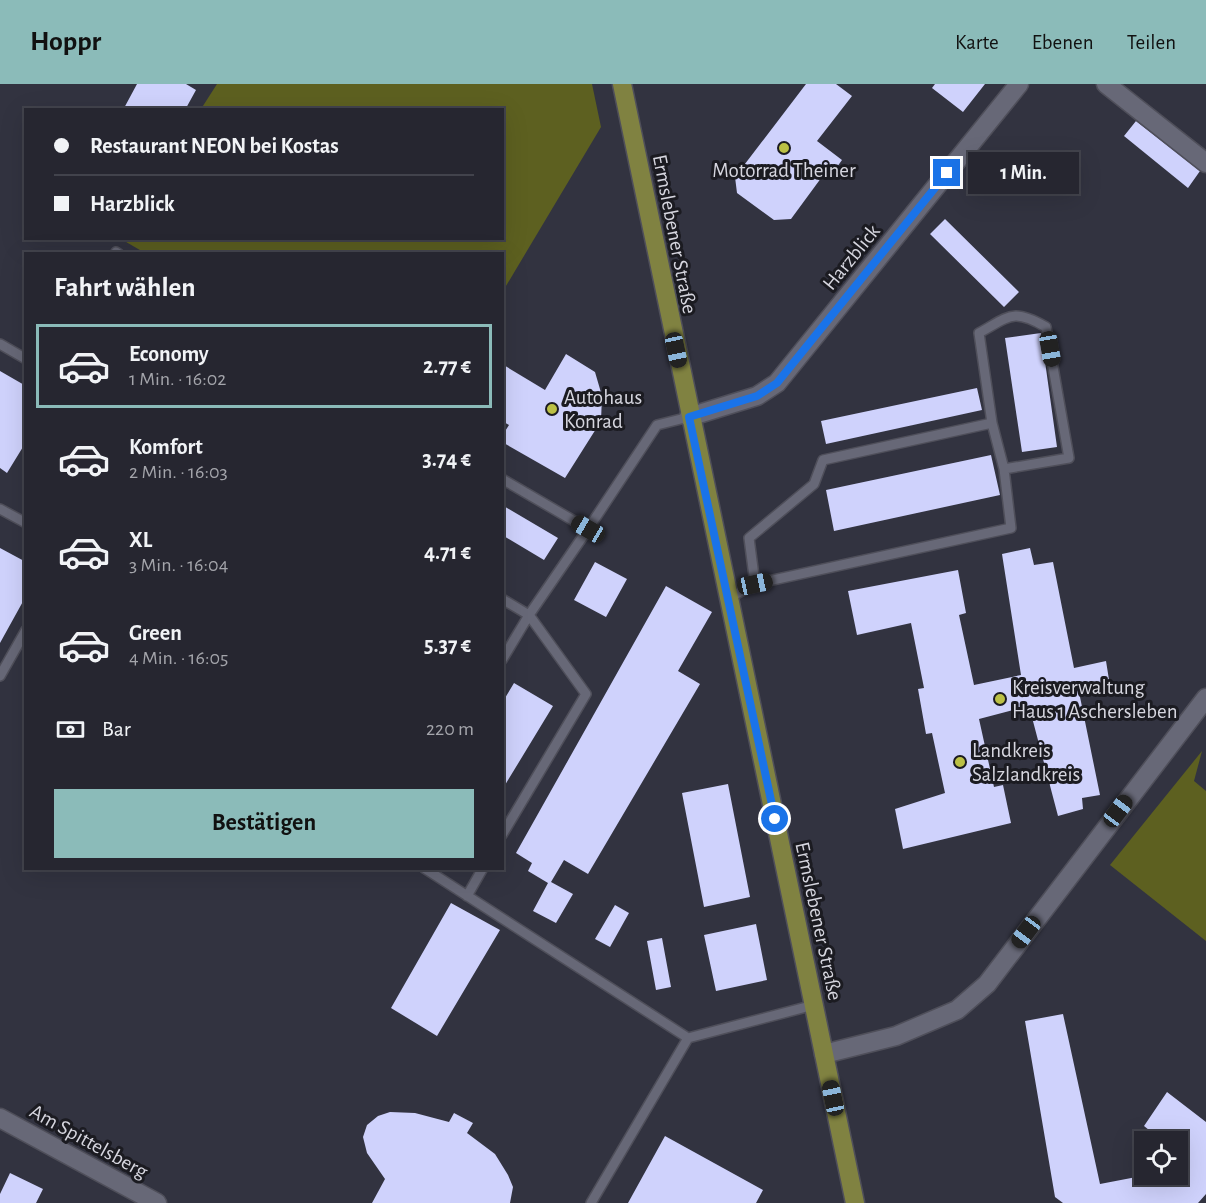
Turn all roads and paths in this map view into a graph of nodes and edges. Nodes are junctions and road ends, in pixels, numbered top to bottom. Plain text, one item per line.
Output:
1 (622, 84) edge
2 (1019, 84) edge
3 (1106, 84) edge
4 (1206, 163) edge
5 (0, 344) edge
6 (24, 357) edge
7 (689, 417) junction
8 (992, 423) junction
9 (1004, 469) junction
10 (504, 480) edge
11 (0, 509) edge
12 (24, 520) edge
13 (588, 529) junction
14 (755, 584) junction
15 (729, 598) junction
16 (504, 600) edge
17 (529, 615) junction
18 (24, 634) edge
19 (504, 657) edge
20 (0, 676) edge
21 (1206, 698) edge
22 (504, 833) edge
23 (427, 870) edge
24 (482, 870) edge
25 (467, 896) junction
26 (814, 1005) junction
27 (688, 1038) junction
28 (824, 1054) junction
29 (0, 1118) edge
30 (157, 1203) edge
31 (591, 1203) edge
32 (855, 1203) edge

1 - 7 main road, Ermslebener Straße
2 - 7 street, Harzblick
3 - 4 street
5 - 6 lane
7 - 13 lane
7 - 15 main road, Ermslebener Straße
8 - 9 lane
8 - 9 lane
8 - 14 lane
9 - 14 lane
10 - 13 lane
11 - 12 lane
13 - 17 lane
14 - 15 lane
15 - 26 main road, Ermslebener Straße
16 - 17 lane
17 - 19 lane
17 - 22 lane
18 - 20 lane
21 - 28 street
23 - 25 lane
24 - 25 lane
25 - 27 lane
26 - 27 lane
26 - 28 main road, Ermslebener Straße
27 - 31 lane
28 - 32 main road, Ermslebener Straße
29 - 30 street, Am Spittelsberg

